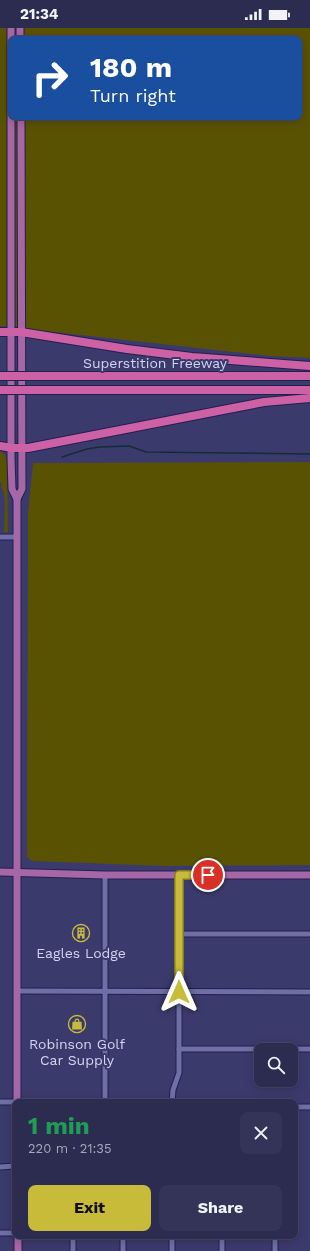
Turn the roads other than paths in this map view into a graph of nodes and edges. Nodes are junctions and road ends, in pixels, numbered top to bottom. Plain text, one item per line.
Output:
1 (11, 120) edge
2 (21, 120) edge
3 (0, 332) edge
4 (11, 332) junction
5 (21, 332) junction
6 (310, 366) edge
7 (0, 376) edge
8 (310, 376) edge
9 (0, 390) edge
10 (310, 390) edge
11 (310, 398) edge
12 (0, 446) edge
13 (12, 448) junction
14 (22, 449) junction
15 (17, 499) junction
16 (0, 537) edge
17 (17, 537) junction
18 (0, 872) edge
19 (17, 872) junction
20 (105, 875) junction
21 (179, 875) junction
22 (310, 875) edge
23 (179, 934) junction
24 (310, 934) edge
25 (18, 991) junction
26 (105, 992) junction
27 (179, 992) junction
28 (310, 992) edge
29 (179, 1049) junction
30 (310, 1049) edge
31 (16, 1099) edge
32 (105, 1099) edge
33 (172, 1099) edge
34 (0, 1102) edge
35 (12, 1102) edge
36 (298, 1107) edge
37 (310, 1107) edge
38 (0, 1166) edge
39 (12, 1166) edge
40 (0, 1233) edge
41 (12, 1233) edge
42 (18, 1239) edge
43 (73, 1239) edge
44 (123, 1239) edge
45 (172, 1239) edge
46 (222, 1239) edge
47 (275, 1239) edge
48 (18, 1251) edge
49 (73, 1251) edge
50 (123, 1251) edge
51 (172, 1251) edge
52 (222, 1251) edge
53 (275, 1251) edge

1 - 4 main road
2 - 5 main road
3 - 4 highway
4 - 5 highway
4 - 13 main road
5 - 6 highway
5 - 14 main road
7 - 8 highway, Superstition Freeway, bridge
9 - 10 highway, Superstition Freeway, bridge
11 - 14 highway
12 - 13 highway
13 - 14 highway
13 - 15 main road
14 - 15 main road
15 - 17 main road
16 - 17 street
17 - 19 main road
18 - 19 main road
19 - 20 main road
19 - 25 main road
20 - 21 main road
20 - 26 street
21 - 22 main road
21 - 23 street
23 - 24 street
23 - 27 street
25 - 26 street
25 - 31 main road
26 - 27 street
26 - 32 street
27 - 28 street
27 - 29 street
29 - 30 street
29 - 33 street
34 - 35 street
36 - 37 street
38 - 39 street
40 - 41 street
42 - 48 main road
43 - 49 street
44 - 50 street
45 - 51 street
46 - 52 street
47 - 53 street

